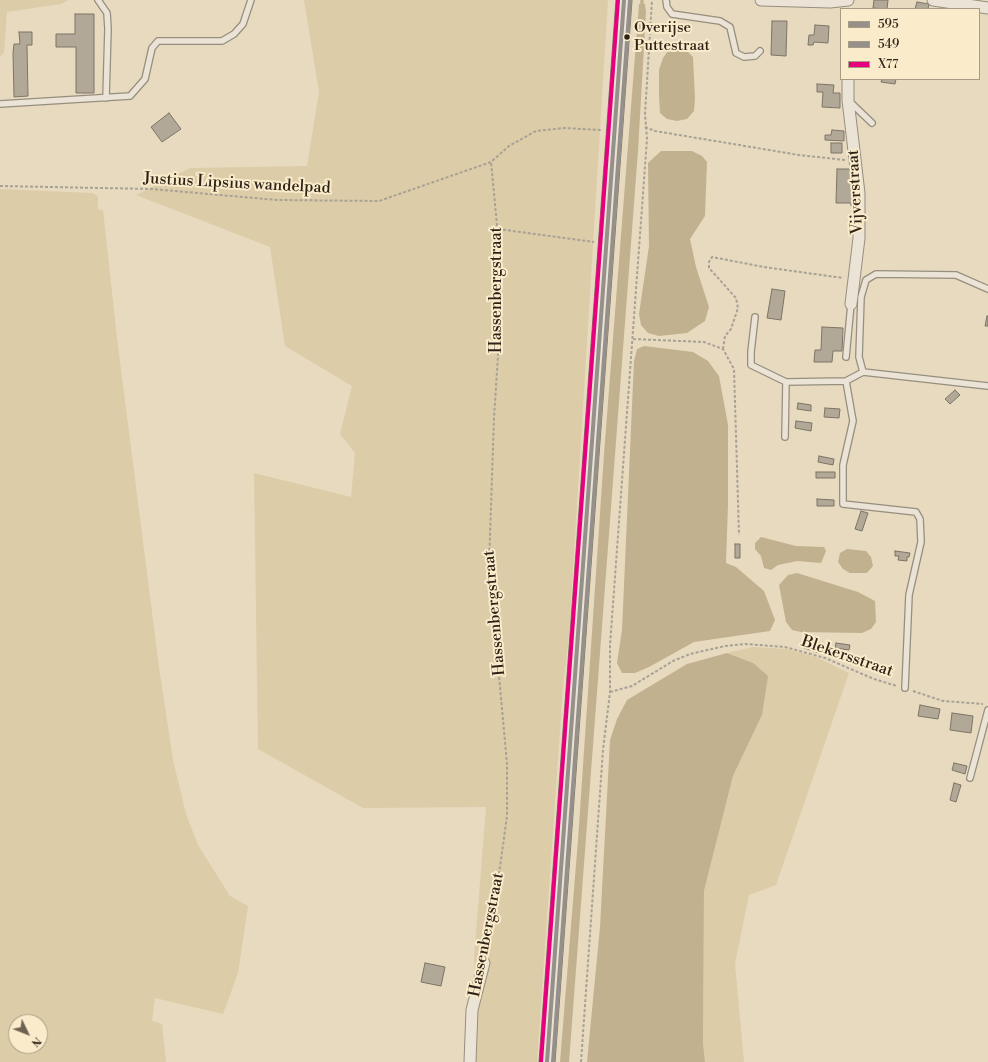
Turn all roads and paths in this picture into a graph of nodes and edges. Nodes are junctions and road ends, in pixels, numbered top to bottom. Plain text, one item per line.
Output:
1 (98, 0) edge
2 (251, 0) edge
3 (624, 0) edge
4 (652, 0) edge
5 (666, 0) edge
6 (761, 0) edge
7 (933, 0) edge
8 (830, 1) edge
9 (847, 3) edge
10 (985, 5) edge
11 (760, 51) dead end
12 (848, 80) edge
13 (106, 98) junction
14 (848, 100) junction
15 (0, 104) edge
16 (872, 123) dead end
17 (645, 127) junction
18 (615, 131) junction
19 (855, 161) junction
20 (491, 162) junction
21 (0, 186) edge
22 (498, 229) junction
23 (607, 243) junction
24 (854, 278) junction
25 (988, 289) edge
26 (851, 304) joint
27 (754, 317) dead end
28 (633, 339) junction
29 (723, 349) junction
30 (846, 357) dead end
31 (864, 372) junction
32 (846, 381) junction
33 (786, 382) junction
34 (988, 386) edge
35 (784, 437) dead end
36 (739, 535) dead end
37 (905, 688) junction
38 (610, 692) junction
39 (988, 704) edge
40 (988, 710) edge
41 (970, 778) dead end
42 (484, 963) joint
43 (470, 1062) edge
44 (546, 1062) edge
45 (581, 1062) edge

1 - 13 lane
2 - 13 lane
3 - 18 main road
4 - 17 path
5 - 11 lane
6 - 8 street
7 - 10 street
8 - 9 street
12 - 14 street, Vijverstraat
13 - 15 lane
14 - 16 lane
14 - 19 street, Vijverstraat
17 - 19 path
17 - 28 path
18 - 20 path
18 - 23 main road
19 - 24 street, Vijverstraat
20 - 21 path, Justius Lipsius wandelpad
20 - 22 path, Hassenbergstraat
22 - 23 path
22 - 42 path, Hassenbergstraat
23 - 44 main road
24 - 26 street, Vijverstraat
24 - 29 path
25 - 31 lane
26 - 30 lane
27 - 33 lane
28 - 29 path
28 - 38 path
29 - 36 path
31 - 32 lane
31 - 34 lane
32 - 33 lane
32 - 37 lane
33 - 35 lane
37 - 38 path, Blekersstraat
37 - 39 path, Blekersstraat
38 - 45 path
40 - 41 lane
42 - 43 street, Hassenbergstraat

